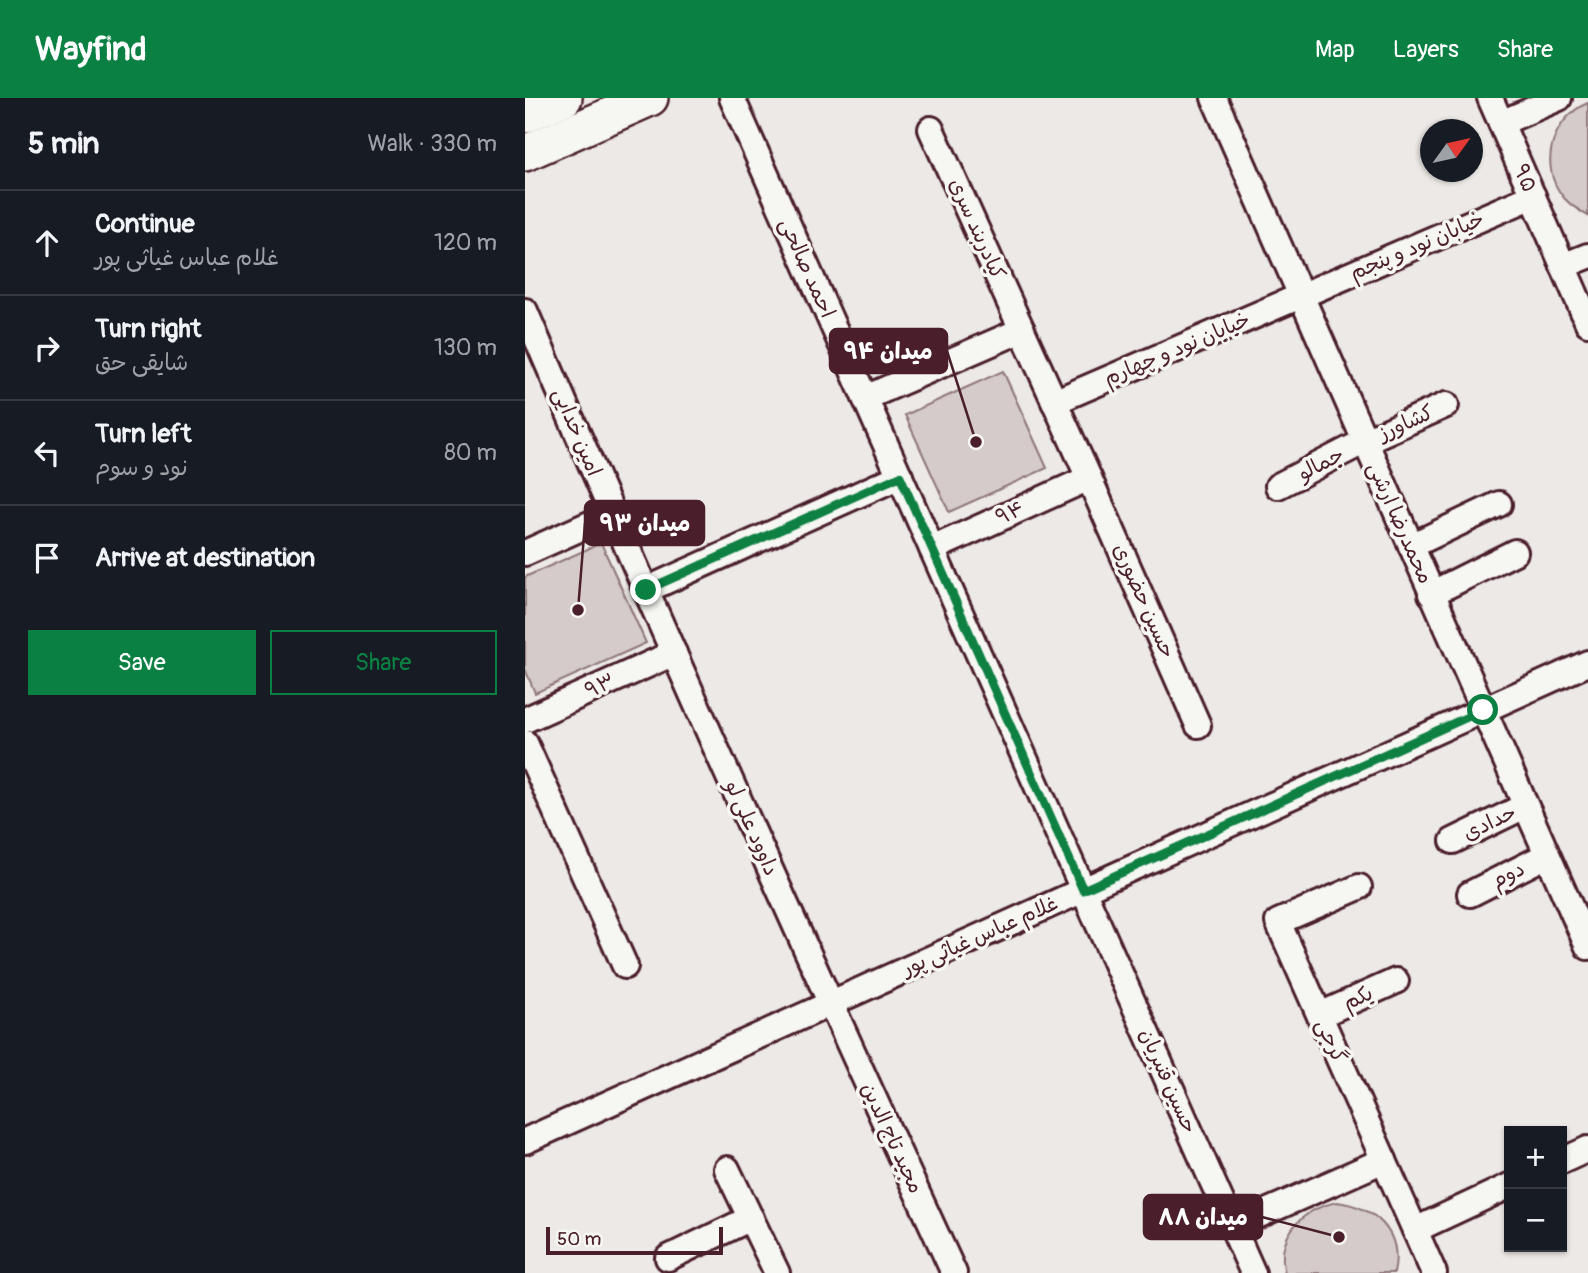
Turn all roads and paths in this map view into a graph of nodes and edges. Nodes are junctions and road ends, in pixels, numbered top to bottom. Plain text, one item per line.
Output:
1 (564, 98) edge
2 (650, 98) edge
3 (732, 98) edge
4 (1214, 98) edge
5 (1490, 98) edge
6 (1559, 98) edge
7 (525, 116) edge
8 (1501, 123) junction
9 (931, 129) dead end
10 (525, 153) edge
11 (1533, 196) junction
12 (1588, 256) edge
13 (1563, 267) junction
14 (1300, 296) junction
15 (525, 311) edge
16 (1588, 323) edge
17 (1022, 330) junction
18 (865, 398) junction
19 (1054, 402) junction
20 (1446, 405) dead end
21 (1365, 442) junction
22 (900, 476) junction
23 (1089, 478) junction
24 (1278, 486) dead end
25 (1499, 504) dead end
26 (612, 514) junction
27 (1411, 546) junction
28 (932, 549) junction
29 (1515, 552) dead end
30 (525, 553) edge
31 (646, 590) junction
32 (1431, 594) junction
33 (674, 653) junction
34 (1588, 663) edge
35 (1483, 710) junction
36 (525, 720) edge
37 (1198, 726) dead end
38 (525, 743) edge
39 (1525, 806) junction
40 (1453, 841) dead end
41 (1547, 855) junction
42 (1359, 887) dead end
43 (1083, 890) junction
44 (1470, 894) dead end
45 (1588, 947) edge
46 (625, 966) dead end
47 (1396, 981) dead end
48 (829, 1004) junction
49 (1320, 1015) junction
50 (525, 1141) edge
51 (1588, 1149) edge
52 (1567, 1159) edge
53 (1384, 1160) junction
54 (727, 1169) dead end
55 (1504, 1188) edge
56 (751, 1218) junction
57 (1233, 1227) junction
58 (1415, 1230) junction
59 (668, 1258) dead end
60 (776, 1273) edge
61 (954, 1273) edge
62 (1253, 1273) edge
63 (1434, 1273) edge

1 - 7 main road
2 - 10 main road
3 - 18 street, احمد صالحی
4 - 14 street, محمدرضا ارشی
5 - 8 street, ۹۵
6 - 8 street
8 - 11 street, ۹۵
9 - 17 street, کیادربند سری
11 - 13 street, ۹۵
11 - 14 street, خیابان نود و پنجم
12 - 13 street
13 - 16 street, ۹۵
14 - 19 street, خیابان نود و چهارم
14 - 21 street, محمدرضا ارشی
15 - 26 street, امین خدایی
17 - 18 street
17 - 19 street, کیادربند سری
18 - 22 street, احمد صالحی
19 - 23 street, حسین حضوری
20 - 21 street, کشاورز
21 - 24 street, جمالو
21 - 27 street, محمدرضا ارشی
22 - 28 street, احمد صالحی
22 - 31 street
23 - 28 street, ۹۴
23 - 37 street, حسین حضوری
25 - 27 street
26 - 30 street
26 - 31 street, امین خدایی
27 - 32 street, محمدرضا ارشی
28 - 43 street, حسین قنبریان
29 - 32 street
31 - 33 street, داوود علی لو
32 - 35 street, محمدرضا ارشی
33 - 36 street, ۹۳
33 - 48 street, داوود علی لو
34 - 35 street, غلام عباس غیاثی ‌پور
35 - 39 street, محمدرضا ارشی
35 - 43 street, غلام عباس غیاثی ‌پور
38 - 46 street
39 - 40 street, حدادی
39 - 41 street, محمدرضا ارشی
41 - 44 street, دوم
41 - 45 street, محمدرضا ارشی
42 - 49 street, گرجی
43 - 48 street, غلام عباس غیاثی ‌پور
43 - 57 street, حسین قنبریان
47 - 49 street, یکم
48 - 50 street, غلام عباس غیاثی ‌پور
48 - 61 street, مجید تاج الدین
49 - 53 street, گرجی
51 - 52 street
53 - 57 street
53 - 58 street, گرجی
54 - 56 street
55 - 58 street
56 - 59 street
56 - 60 street
57 - 62 street, حسین قنبریان
58 - 63 street, گرجی

